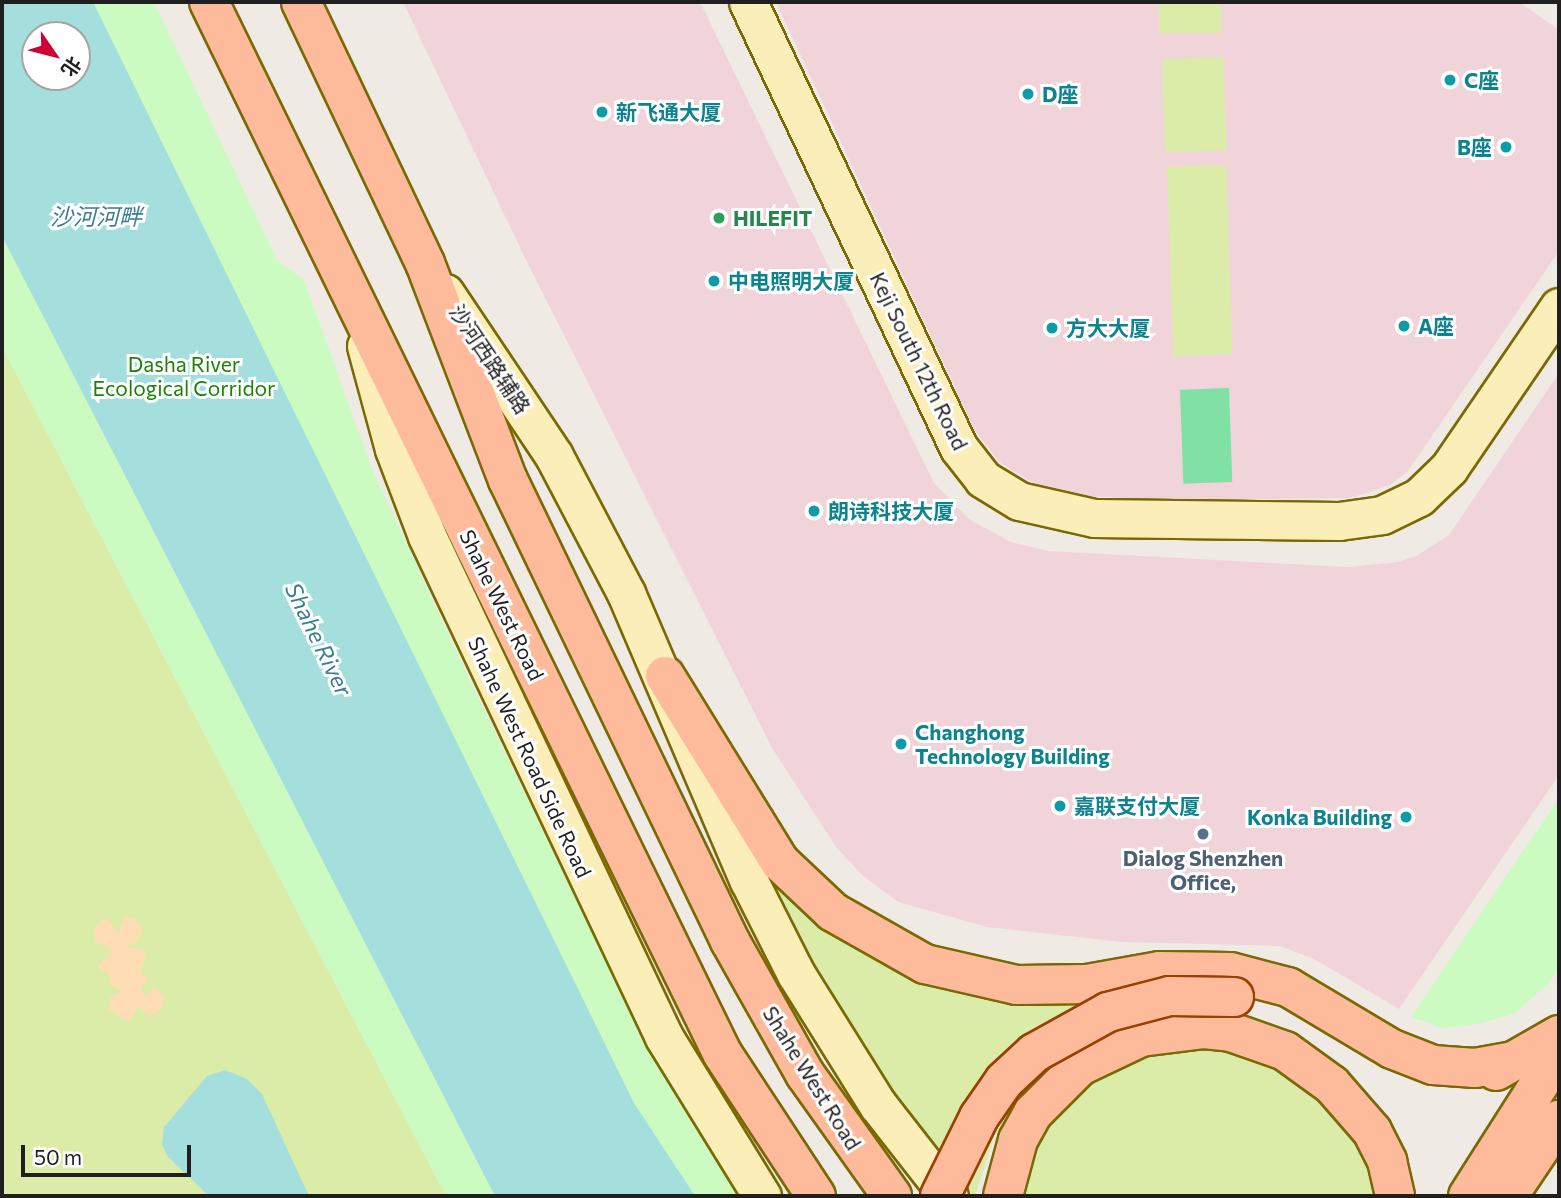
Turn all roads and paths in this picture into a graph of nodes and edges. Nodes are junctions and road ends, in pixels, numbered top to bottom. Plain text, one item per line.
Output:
1 (209, 2) edge
2 (301, 2) edge
3 (748, 2) edge
4 (425, 263) junction
5 (349, 295) junction
6 (1559, 307) edge
7 (665, 676) junction
8 (1559, 1035) edge
9 (1559, 1054) edge
10 (1519, 1060) junction
11 (746, 1096) junction
12 (1559, 1121) edge
13 (762, 1196) edge
14 (786, 1196) edge
15 (816, 1196) edge
16 (892, 1196) edge
17 (940, 1196) edge
18 (949, 1196) edge
19 (1003, 1196) edge
20 (1395, 1196) edge
21 (1468, 1196) edge
22 (1508, 1196) edge

1 - 5 main road, Shahe West Road
2 - 4 main road, Shahe West Road
3 - 6 main road, Keji South 12th Road
4 - 7 main road
4 - 16 main road, Shahe West Road
5 - 11 main road, Shahe West Road
5 - 13 main road, Shahe West Road Side Road
7 - 10 main road
7 - 18 main road
8 - 10 main road
9 - 21 main road
10 - 17 main road, bridge
11 - 14 main road
11 - 15 main road, Shahe West Road
12 - 22 main road
19 - 20 main road

